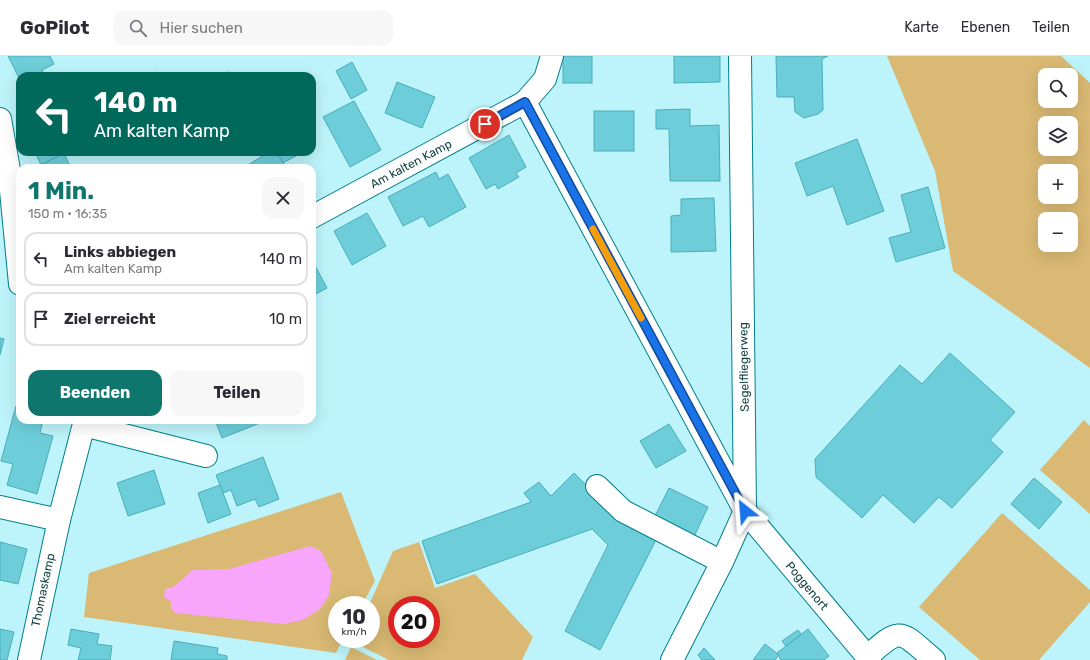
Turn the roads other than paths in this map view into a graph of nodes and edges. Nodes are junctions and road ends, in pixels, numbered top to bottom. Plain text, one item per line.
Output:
1 (552, 56) edge
2 (740, 56) edge
3 (525, 102) junction
4 (0, 119) edge
5 (316, 215) edge
6 (16, 243) edge
7 (83, 424) edge
8 (91, 424) edge
9 (206, 456) dead end
10 (597, 486) dead end
11 (0, 507) edge
12 (745, 511) junction
13 (58, 520) junction
14 (722, 562) junction
15 (869, 659) edge
16 (29, 660) edge
17 (672, 660) edge
18 (934, 660) edge

1 - 3 street, Am kalten Kamp
2 - 12 street, Segelfliegerweg
3 - 5 street, Am kalten Kamp
3 - 12 street, Poggenort
4 - 6 street
7 - 13 street, Thomaskamp
8 - 9 street, Thomaskamp
10 - 14 street
11 - 13 street
12 - 14 street, Segelfliegerweg
12 - 15 street, Poggenort
13 - 16 street, Thomaskamp
14 - 17 street, Segelfliegerweg
15 - 18 street

